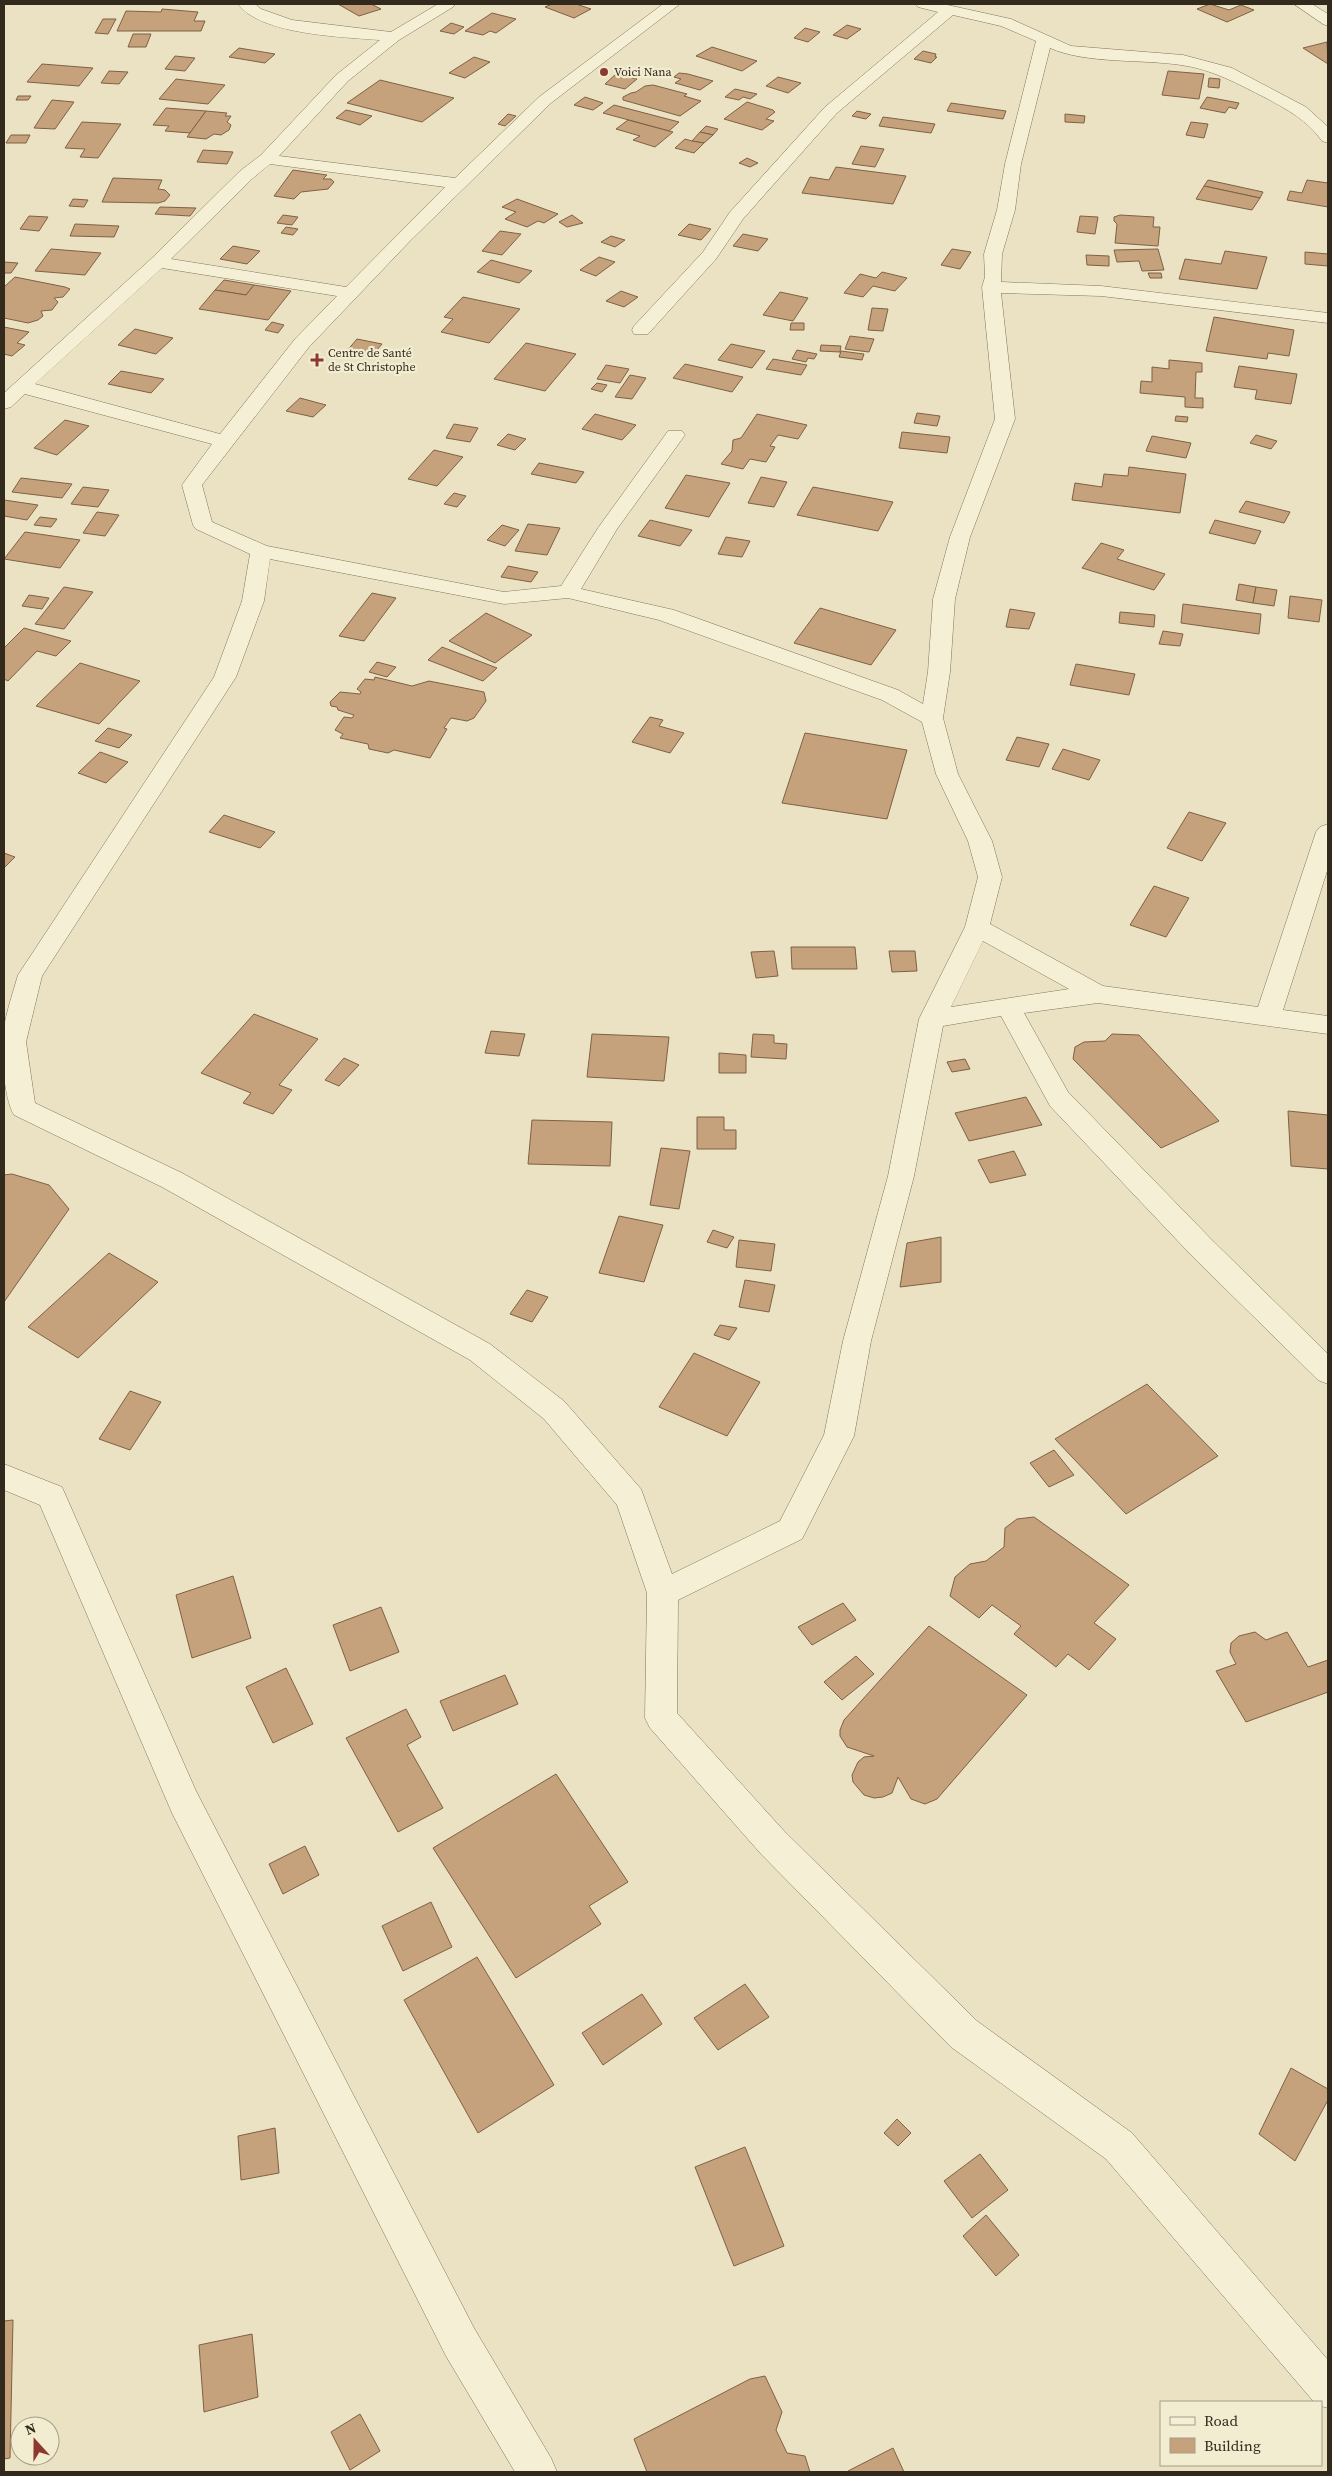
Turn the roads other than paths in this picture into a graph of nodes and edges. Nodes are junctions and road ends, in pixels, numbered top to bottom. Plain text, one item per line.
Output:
1 (246, 4) edge
2 (448, 4) edge
3 (672, 4) edge
4 (923, 4) edge
5 (1302, 4) edge
6 (950, 10) junction
7 (1328, 21) edge
8 (394, 37) junction
9 (1044, 39) junction
10 (1328, 138) edge
11 (267, 159) junction
12 (458, 184) junction
13 (158, 262) junction
14 (990, 287) junction
15 (350, 293) junction
16 (1328, 318) edge
17 (641, 330) dead end
18 (23, 387) junction
19 (4, 403) edge
20 (675, 435) dead end
21 (224, 441) junction
22 (261, 551) junction
23 (568, 592) junction
24 (932, 718) junction
25 (1328, 832) edge
26 (977, 927) junction
27 (1098, 994) junction
28 (1008, 1006) junction
29 (1268, 1016) junction
30 (932, 1019) junction
31 (1328, 1025) edge
32 (13, 1109) edge
33 (1328, 1372) edge
34 (4, 1477) edge
35 (663, 1592) junction
36 (1328, 2389) edge
37 (536, 2472) edge

1 - 8 street
2 - 8 street
3 - 12 street
4 - 6 street
5 - 7 street
6 - 9 street
6 - 17 street
8 - 11 street
9 - 10 street
9 - 14 street
11 - 12 street
11 - 13 street
12 - 15 street
13 - 15 street
13 - 18 street
14 - 16 street
14 - 24 street
15 - 21 street
18 - 19 street
18 - 21 street
20 - 23 street
21 - 22 street
22 - 23 street
22 - 32 street
23 - 24 street
24 - 26 street
25 - 29 street
26 - 27 street
26 - 30 street
27 - 28 street
27 - 29 street
28 - 30 street
28 - 33 street
29 - 31 street
30 - 35 street
32 - 35 street
34 - 37 street
35 - 36 street

